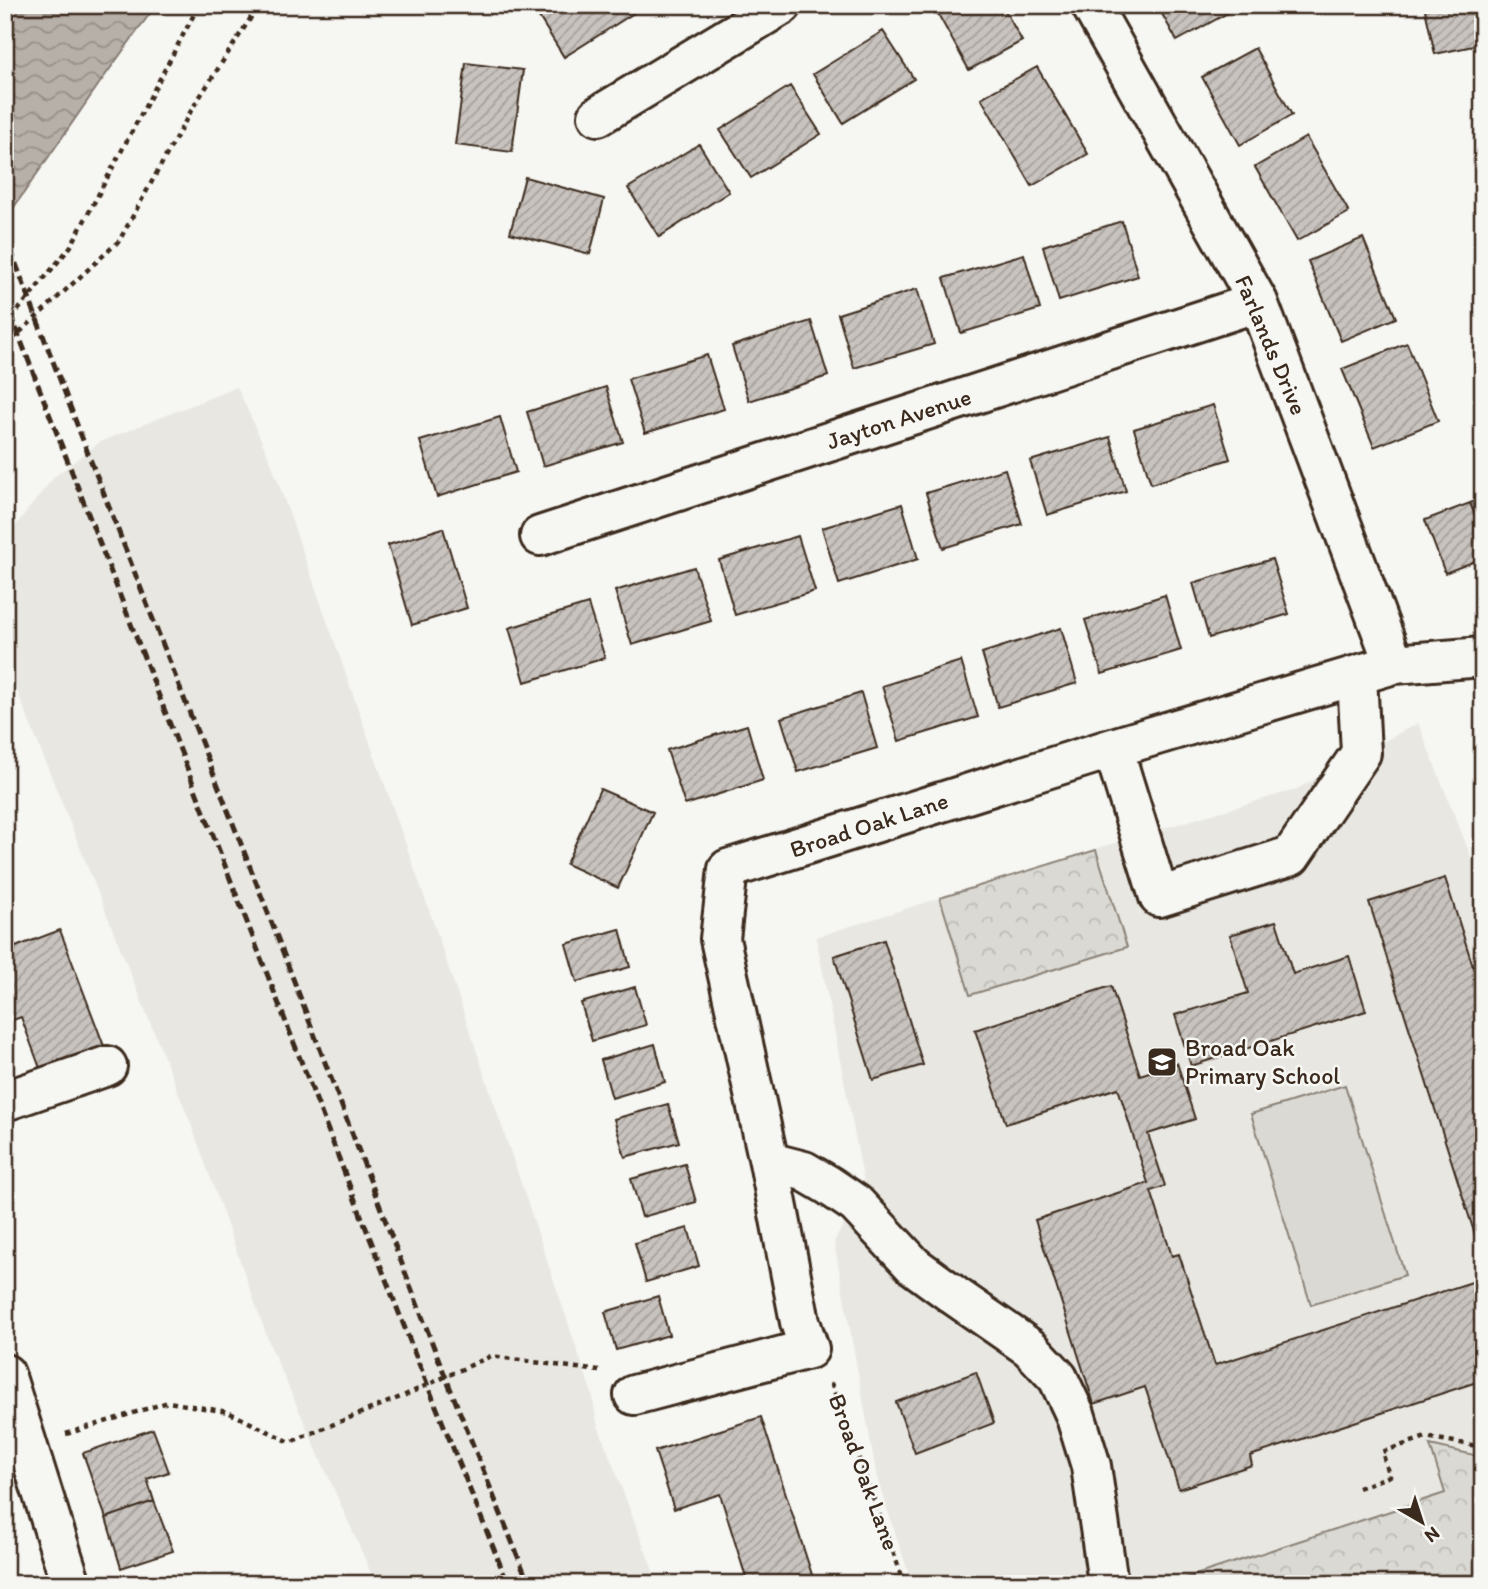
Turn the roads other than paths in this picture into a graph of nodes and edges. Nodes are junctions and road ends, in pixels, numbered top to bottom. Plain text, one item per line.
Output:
1 (782, 5) edge
2 (1091, 5) edge
3 (598, 116) dead end
4 (1258, 302) junction
5 (540, 536) dead end
6 (1483, 657) edge
7 (1394, 664) junction
8 (1357, 676) junction
9 (1113, 748) junction
10 (107, 1066) dead end
11 (5, 1101) edge
12 (769, 1162) junction
13 (5, 1374) edge
14 (635, 1395) road end
15 (1107, 1576) dead end
16 (71, 1584) edge

1 - 3 street
2 - 4 street, Farlands Drive
4 - 5 street, Jayton Avenue
4 - 7 street, Farlands Drive
6 - 7 street, Broad Oak Lane
7 - 8 street, Broad Oak Lane
8 - 9 street, Broad Oak Lane
8 - 9 street
9 - 12 street, Broad Oak Lane
10 - 11 street
12 - 14 street, Broad Oak Lane
12 - 15 street
13 - 16 street

